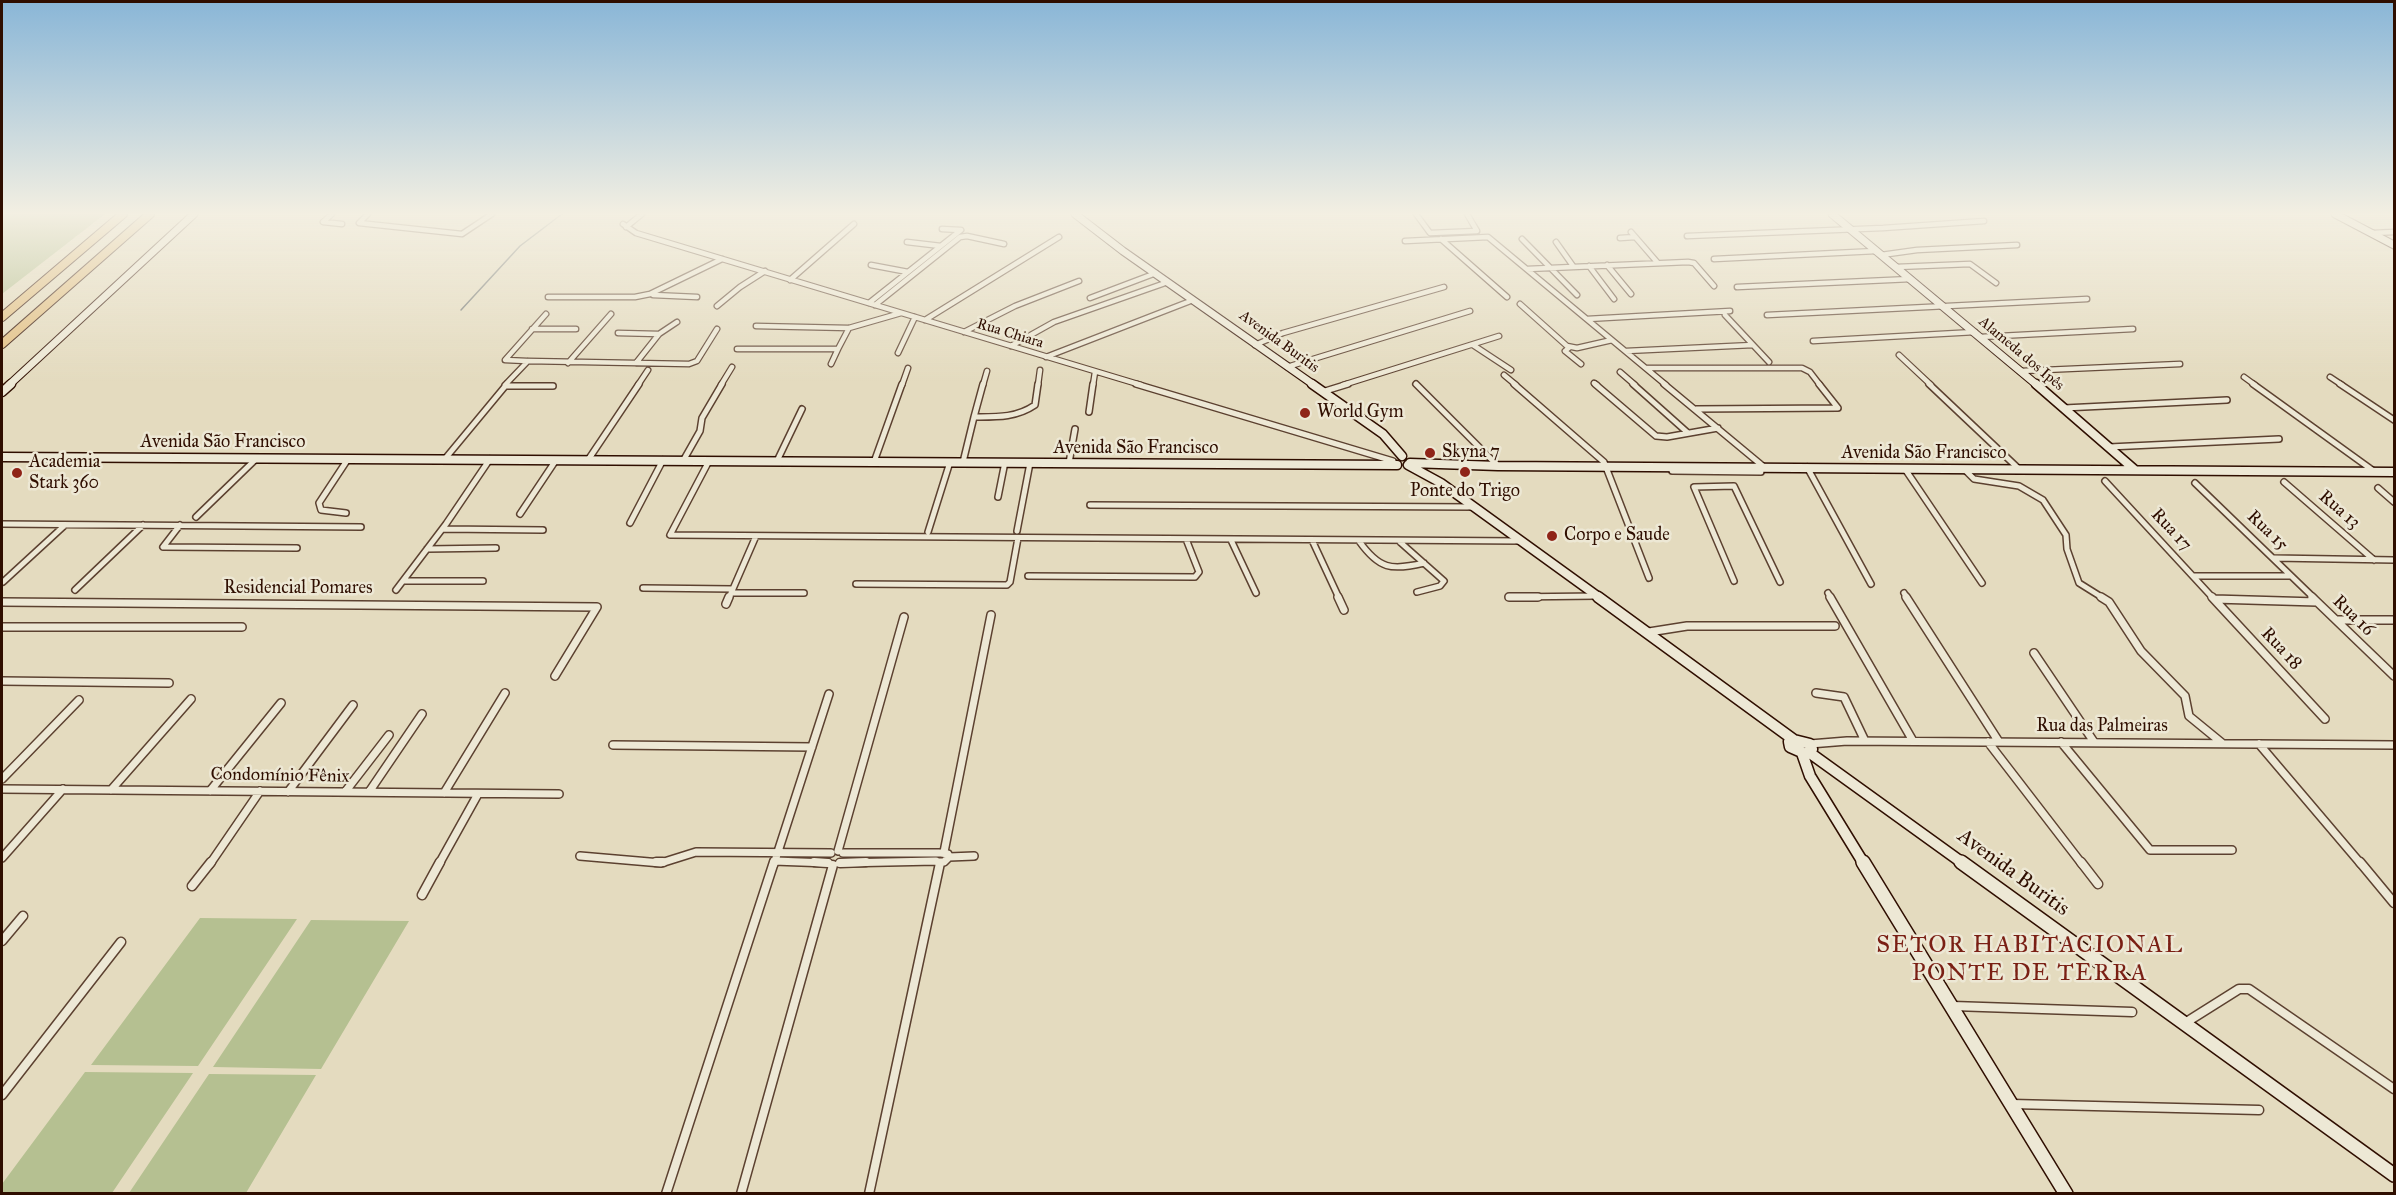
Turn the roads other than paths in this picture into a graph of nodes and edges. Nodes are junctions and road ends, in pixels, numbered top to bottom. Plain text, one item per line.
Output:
1 (57, 270) edge
2 (87, 270) edge
3 (134, 270) edge
4 (700, 270) edge
5 (761, 270) edge
6 (802, 270) edge
7 (896, 270) edge
8 (911, 270) edge
9 (919, 270) edge
10 (1006, 270) edge
11 (1152, 270) edge
12 (1476, 270) edge
13 (1528, 270) edge
14 (1553, 270) edge
15 (1592, 270) edge
16 (1611, 270) edge
17 (1698, 270) edge
18 (1899, 270) edge
19 (1978, 270) edge
20 (765, 271) junction
21 (908, 272) junction
22 (1156, 273) junction
23 (1911, 279) junction
24 (790, 280) junction
25 (1079, 281) dead end
26 (1168, 282) junction
27 (1996, 283) dead end
28 (1126, 285) junction
29 (1714, 286) dead end
30 (1444, 287) dead end
31 (1737, 287) dead end
32 (1135, 292) junction
33 (650, 294) junction
34 (1631, 294) dead end
35 (1577, 295) dead end
36 (548, 297) dead end
37 (697, 297) dead end
38 (1507, 297) dead end
39 (1090, 298) dead end
40 (1614, 299) dead end
41 (2087, 299) dead end
42 (1190, 301) junction
43 (868, 303) junction
44 (1520, 304) dead end
45 (875, 305) junction
46 (717, 306) dead end
47 (1943, 306) junction
48 (1470, 311) dead end
49 (902, 313) junction
50 (546, 314) dead end
51 (611, 314) dead end
52 (1767, 315) dead end
53 (2, 317) edge
54 (915, 317) junction
55 (1587, 319) junction
56 (925, 320) junction
57 (677, 322) dead end
58 (756, 326) dead end
59 (849, 328) junction
60 (532, 329) junction
61 (576, 329) dead end
62 (717, 329) dead end
63 (2133, 329) dead end
64 (964, 332) junction
65 (618, 333) dead end
66 (659, 334) junction
67 (1977, 334) junction
68 (1499, 336) dead end
69 (1612, 340) junction
70 (1813, 341) dead end
71 (2, 344) edge
72 (1255, 345) junction
73 (1473, 345) junction
74 (1753, 345) junction
75 (1011, 346) junction
76 (1570, 347) junction
77 (737, 349) dead end
78 (838, 349) junction
79 (1626, 351) junction
80 (898, 353) dead end
81 (1899, 355) dead end
82 (1046, 357) junction
83 (528, 361) junction
84 (1769, 362) dead end
85 (568, 363) junction
86 (636, 363) junction
87 (831, 364) dead end
88 (1581, 364) dead end
89 (2180, 364) dead end
90 (732, 367) dead end
91 (1287, 367) junction
92 (908, 368) dead end
93 (1646, 368) junction
94 (648, 370) dead end
95 (987, 370) dead end
96 (1040, 370) dead end
97 (1511, 370) dead end
98 (2025, 370) junction
99 (1095, 372) junction
100 (1620, 372) dead end
101 (1504, 375) dead end
102 (2244, 377) dead end
103 (2330, 377) dead end
104 (1594, 383) dead end
105 (1416, 384) dead end
106 (505, 386) junction
107 (553, 386) dead end
108 (2, 392) edge
109 (1321, 392) junction
110 (2227, 400) dead end
111 (2064, 408) junction
112 (802, 409) dead end
113 (1696, 410) junction
114 (1089, 412) dead end
115 (974, 417) junction
116 (2394, 420) edge
117 (1718, 428) junction
118 (1075, 429) dead end
119 (1688, 433) junction
120 (2279, 439) dead end
121 (2109, 447) junction
122 (2, 457) edge
123 (257, 458) junction
124 (348, 459) junction
125 (490, 459) junction
126 (444, 460) junction
127 (556, 460) junction
128 (588, 460) junction
129 (663, 460) junction
130 (1407, 460) junction
131 (683, 461) junction
132 (709, 461) junction
133 (777, 461) junction
134 (874, 462) junction
135 (950, 462) junction
136 (963, 462) junction
137 (1005, 462) junction
138 (1030, 463) junction
139 (1069, 463) junction
140 (1395, 463) junction
141 (1498, 466) junction
142 (1607, 466) junction
143 (1905, 469) junction
144 (2019, 469) junction
145 (2372, 469) junction
146 (1715, 470) junction
147 (1763, 470) junction
148 (1809, 470) junction
149 (1965, 470) junction
150 (2135, 470) junction
151 (1659, 471) dead end
152 (2394, 472) edge
153 (2105, 481) dead end
154 (2284, 482) dead end
155 (2194, 483) dead end
156 (1715, 486) junction
157 (2378, 488) dead end
158 (998, 497) dead end
159 (2394, 502) edge
160 (1090, 505) dead end
161 (1475, 507) junction
162 (346, 513) dead end
163 (520, 514) dead end
164 (196, 517) dead end
165 (630, 523) dead end
166 (2, 524) edge
167 (65, 525) junction
168 (143, 525) junction
169 (180, 525) junction
170 (361, 527) dead end
171 (442, 528) junction
172 (543, 530) dead end
173 (1017, 531) dead end
174 (927, 532) dead end
175 (756, 536) junction
176 (1018, 538) junction
177 (1186, 539) junction
178 (1231, 540) junction
179 (1312, 540) junction
180 (1359, 541) junction
181 (1399, 541) junction
182 (1520, 541) junction
183 (297, 548) dead end
184 (496, 548) dead end
185 (427, 549) junction
186 (2274, 558) junction
187 (2374, 560) junction
188 (2394, 560) edge
189 (1424, 563) junction
190 (1028, 576) dead end
191 (2193, 576) junction
192 (2292, 576) junction
193 (1649, 578) dead end
194 (403, 581) junction
195 (483, 581) dead end
196 (1734, 581) dead end
197 (3, 582) dead end
198 (1780, 582) dead end
199 (1982, 583) dead end
200 (856, 584) dead end
201 (1871, 584) dead end
202 (643, 588) dead end
203 (75, 590) dead end
204 (396, 590) dead end
205 (732, 591) junction
206 (1417, 592) dead end
207 (804, 593) dead end
208 (1828, 593) dead end
209 (1904, 593) dead end
210 (1256, 594) dead end
211 (1599, 596) junction
212 (1509, 597) dead end
213 (2214, 599) junction
214 (2, 602) edge
215 (2317, 602) junction
216 (726, 604) dead end
217 (1344, 610) dead end
218 (991, 615) dead end
219 (904, 617) dead end
220 (2337, 620) junction
221 (2394, 620) edge
222 (1835, 626) dead end
223 (2, 627) edge
224 (242, 627) dead end
225 (1649, 632) junction
226 (2034, 653) dead end
227 (555, 676) dead end
228 (2394, 676) edge
229 (2, 681) edge
230 (169, 683) dead end
231 (505, 693) dead end
232 (1816, 693) dead end
233 (829, 694) dead end
234 (191, 699) dead end
235 (79, 700) dead end
236 (281, 703) dead end
237 (353, 705) dead end
238 (422, 714) dead end
239 (2325, 719) dead end
240 (389, 735) dead end
241 (1865, 741) junction
242 (1913, 741) junction
243 (1988, 742) junction
244 (1999, 742) junction
245 (2061, 742) junction
246 (2094, 742) junction
247 (2222, 743) junction
248 (613, 744) dead end
249 (2259, 744) junction
250 (2394, 745) edge
251 (812, 747) junction
252 (1807, 750) junction
253 (2, 779) edge
254 (2, 789) edge
255 (63, 789) junction
256 (111, 790) junction
257 (210, 791) junction
258 (260, 791) junction
259 (288, 792) junction
260 (345, 792) junction
261 (369, 792) junction
262 (444, 793) junction
263 (478, 794) junction
264 (559, 794) dead end
265 (2232, 850) dead end
266 (837, 852) junction
267 (805, 853) junction
268 (580, 856) dead end
269 (974, 856) dead end
270 (776, 857) junction
271 (942, 857) junction
272 (2, 858) edge
273 (803, 862) junction
274 (834, 864) junction
275 (2098, 884) dead end
276 (192, 886) dead end
277 (422, 895) dead end
278 (2394, 903) edge
279 (23, 916) dead end
280 (2, 941) edge
281 (122, 942) dead end
282 (1952, 1006) junction
283 (2132, 1012) dead end
284 (2185, 1023) junction
285 (2394, 1089) edge
286 (2, 1095) edge
287 (2011, 1104) junction
288 (2259, 1110) dead end
289 (2394, 1175) edge
290 (666, 1194) edge
291 (741, 1194) edge
292 (869, 1194) edge
293 (2066, 1194) edge

1 - 53 main road
2 - 71 main road
3 - 108 street
4 - 33 street
5 - 20 street, Rua Chiara
6 - 24 street
7 - 21 street
8 - 21 street
9 - 45 street
10 - 56 street
11 - 22 street, Avenida Buritis
12 - 38 street
13 - 55 street
14 - 35 street
15 - 40 street
16 - 34 street
17 - 29 street
18 - 23 street, Alameda dos Ipês
19 - 27 street
20 - 24 street, Rua Chiara
20 - 46 street
21 - 43 street
22 - 26 street, Avenida Buritis
22 - 28 street
23 - 31 street
23 - 47 street, Alameda dos Ipês
24 - 43 street, Rua Chiara
25 - 64 street
26 - 32 street
26 - 42 street, Avenida Buritis
28 - 32 street
28 - 39 street
30 - 72 street
32 - 75 street
33 - 36 street
33 - 37 street
41 - 47 street
42 - 72 street, Avenida Buritis
42 - 82 street
43 - 45 street, Rua Chiara
44 - 76 street
45 - 49 street, Rua Chiara
47 - 52 street
47 - 67 street, Alameda dos Ipês
48 - 91 street
49 - 54 street, Rua Chiara
49 - 59 street
50 - 60 street
51 - 85 street
54 - 56 street, Rua Chiara
54 - 80 street
55 - 69 street
55 - 74 street
56 - 64 street, Rua Chiara
57 - 66 street
58 - 59 street
59 - 78 street
60 - 61 street
60 - 83 street
62 - 86 street
63 - 67 street
64 - 75 street, Rua Chiara
65 - 66 street
66 - 86 street
67 - 70 street
67 - 98 street, Alameda dos Ipês
68 - 73 street
69 - 76 street
69 - 79 street
72 - 91 street, Avenida Buritis
73 - 97 street
73 - 109 street
74 - 79 street
74 - 84 street
75 - 82 street, Rua Chiara
76 - 88 street
77 - 78 street
78 - 87 street
79 - 93 street
81 - 144 street
82 - 99 street, Rua Chiara
83 - 85 street
83 - 106 street
85 - 86 street
89 - 98 street
90 - 131 street
91 - 109 street, Avenida Buritis
92 - 134 street
93 - 113 street
93 - 113 street
94 - 128 street
95 - 115 street
96 - 115 street
98 - 111 street, Alameda dos Ipês
99 - 114 street
99 - 140 street, Rua Chiara
100 - 119 street
101 - 142 street
102 - 145 street
103 - 116 street
104 - 119 street
105 - 141 street
106 - 107 street
106 - 126 street
109 - 130 street, Avenida Buritis
110 - 111 street
111 - 121 street, Alameda dos Ipês
112 - 133 street
113 - 117 street
115 - 136 street
117 - 119 street
117 - 147 street
118 - 139 street
120 - 121 street
121 - 150 street, Alameda dos Ipês
122 - 123 street, Avenida São Francisco
123 - 124 street, Avenida São Francisco
123 - 164 street
124 - 126 street, Avenida São Francisco
124 - 162 street
125 - 126 street, Avenida São Francisco
125 - 127 street, Avenida São Francisco
125 - 171 street
127 - 128 street, Avenida São Francisco
127 - 163 street
128 - 129 street, Avenida São Francisco
129 - 131 street, Avenida São Francisco
129 - 165 street
130 - 140 street, Avenida São Francisco
130 - 141 street, Avenida São Francisco
130 - 161 street, Avenida Buritis
131 - 132 street, Avenida São Francisco
132 - 133 street, Avenida São Francisco
132 - 175 street
133 - 134 street, Avenida São Francisco
134 - 135 street, Avenida São Francisco
135 - 136 street, Avenida São Francisco
135 - 174 street
136 - 137 street, Avenida São Francisco
137 - 138 street, Avenida São Francisco
137 - 158 street
138 - 139 street, Avenida São Francisco
138 - 173 street
139 - 140 street, Avenida São Francisco
141 - 142 street, Avenida São Francisco
142 - 146 street, Avenida São Francisco
142 - 193 street
143 - 148 street, Avenida São Francisco
143 - 149 street, Avenida São Francisco
143 - 199 street
144 - 149 street, Avenida São Francisco
144 - 150 street, Avenida São Francisco
145 - 150 street, Avenida São Francisco
145 - 152 street, Avenida São Francisco
146 - 147 street, Avenida São Francisco
146 - 151 street
146 - 156 street
147 - 148 street, Avenida São Francisco
148 - 201 street
149 - 247 street
153 - 191 street, Rua 17
154 - 187 street, Rua 13
155 - 186 street, Rua 15
156 - 196 street
156 - 198 street
157 - 159 street
160 - 161 street
161 - 182 street, Avenida Buritis
166 - 167 street
167 - 168 street
167 - 197 street
168 - 169 street
168 - 203 street
169 - 170 street
169 - 183 street
171 - 172 street
171 - 185 street
175 - 176 street
175 - 205 street
176 - 177 street
176 - 200 street
177 - 178 street
177 - 190 street
178 - 179 street
178 - 210 street
179 - 180 street
179 - 217 street
180 - 181 street
180 - 189 street
181 - 182 street
181 - 189 street
182 - 211 street, Avenida Buritis
184 - 185 street
185 - 194 street
186 - 187 street
186 - 192 street, Rua 15
187 - 188 street
189 - 206 street
191 - 192 street
191 - 213 street, Rua 17
192 - 215 street, Rua 15
194 - 195 street
194 - 204 street
202 - 205 street
205 - 207 street
205 - 216 street
208 - 242 street
209 - 244 street
211 - 212 street
211 - 225 street, Avenida Buritis
213 - 215 street
213 - 239 street, Rua 18
214 - 227 street, Residencial Pomares
215 - 220 street, Rua 16
218 - 271 street
219 - 266 street
220 - 221 street
220 - 228 street, Rua 16
222 - 225 street
223 - 224 street
225 - 252 street, Avenida Buritis
226 - 246 street
229 - 230 street
231 - 262 street
232 - 241 street
233 - 251 street
234 - 256 street
235 - 253 street
236 - 257 street
237 - 259 street
238 - 261 street
240 - 260 street
241 - 242 street, Rua das Palmeiras
241 - 252 street, Rua das Palmeiras
242 - 243 street, Rua das Palmeiras
243 - 244 street, Rua das Palmeiras
243 - 275 street
244 - 245 street, Rua das Palmeiras
245 - 246 street, Rua das Palmeiras
245 - 265 street
246 - 247 street, Rua das Palmeiras
247 - 249 street, Rua das Palmeiras
248 - 251 street
249 - 250 street, Rua das Palmeiras
249 - 278 street
251 - 270 street
252 - 282 street
252 - 284 street, Avenida Buritis
254 - 255 street, Condomínio Fênix
255 - 256 street, Condomínio Fênix
255 - 272 street
256 - 257 street, Condomínio Fênix
257 - 258 street, Condomínio Fênix
258 - 259 street, Condomínio Fênix
258 - 276 street
259 - 260 street, Condomínio Fênix
260 - 261 street, Condomínio Fênix
261 - 262 street, Condomínio Fênix
262 - 263 street, Condomínio Fênix
263 - 264 street, Condomínio Fênix
263 - 277 street
266 - 267 street
266 - 271 street
266 - 274 street
266 - 274 street
267 - 270 street
267 - 273 street
268 - 270 street
269 - 271 street
270 - 273 street
270 - 290 street
271 - 274 street
271 - 292 street
273 - 274 street
274 - 291 street
279 - 280 street
281 - 286 street
282 - 283 street
282 - 287 street
284 - 285 street
284 - 289 street, Avenida Buritis
287 - 288 street
287 - 293 street

